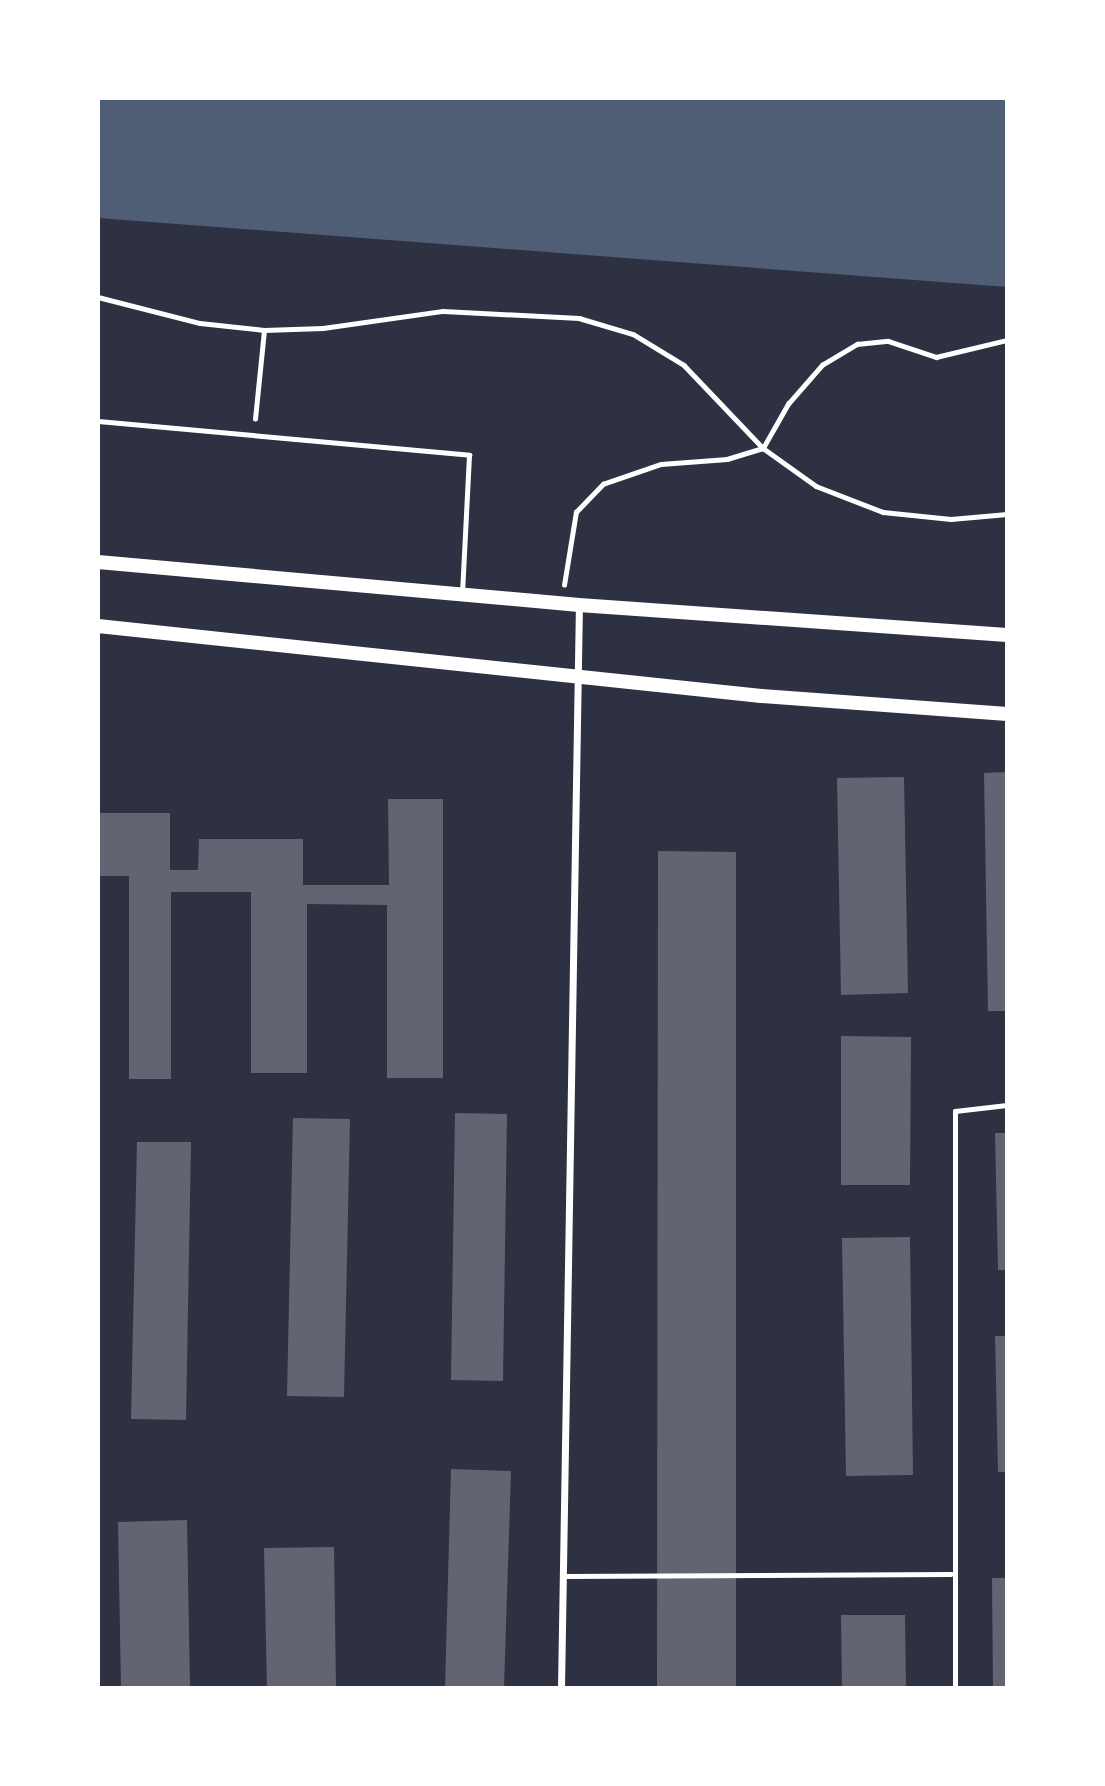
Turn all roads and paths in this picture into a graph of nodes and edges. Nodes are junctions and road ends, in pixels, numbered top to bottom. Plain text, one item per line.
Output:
1 (98, 297) edge
2 (264, 330) junction
3 (1007, 340) edge
4 (98, 421) edge
5 (253, 435) junction
6 (763, 448) junction
7 (1007, 514) edge
8 (98, 562) edge
9 (462, 594) junction
10 (561, 604) junction
11 (579, 605) junction
12 (98, 626) edge
13 (1007, 635) edge
14 (575, 675) junction
15 (1007, 714) edge
16 (1007, 1105) edge
17 (951, 1574) junction
18 (563, 1576) junction
19 (561, 1688) edge
20 (955, 1688) edge

1 - 2 path
2 - 5 path
2 - 6 path
3 - 6 path
4 - 5 lane
5 - 9 lane
6 - 7 path
6 - 10 path
8 - 9 main road
9 - 10 main road
10 - 11 main road
11 - 13 main road
11 - 14 street
12 - 14 main road
14 - 15 main road
14 - 18 street
16 - 17 lane
17 - 18 lane
17 - 20 lane
18 - 19 street

